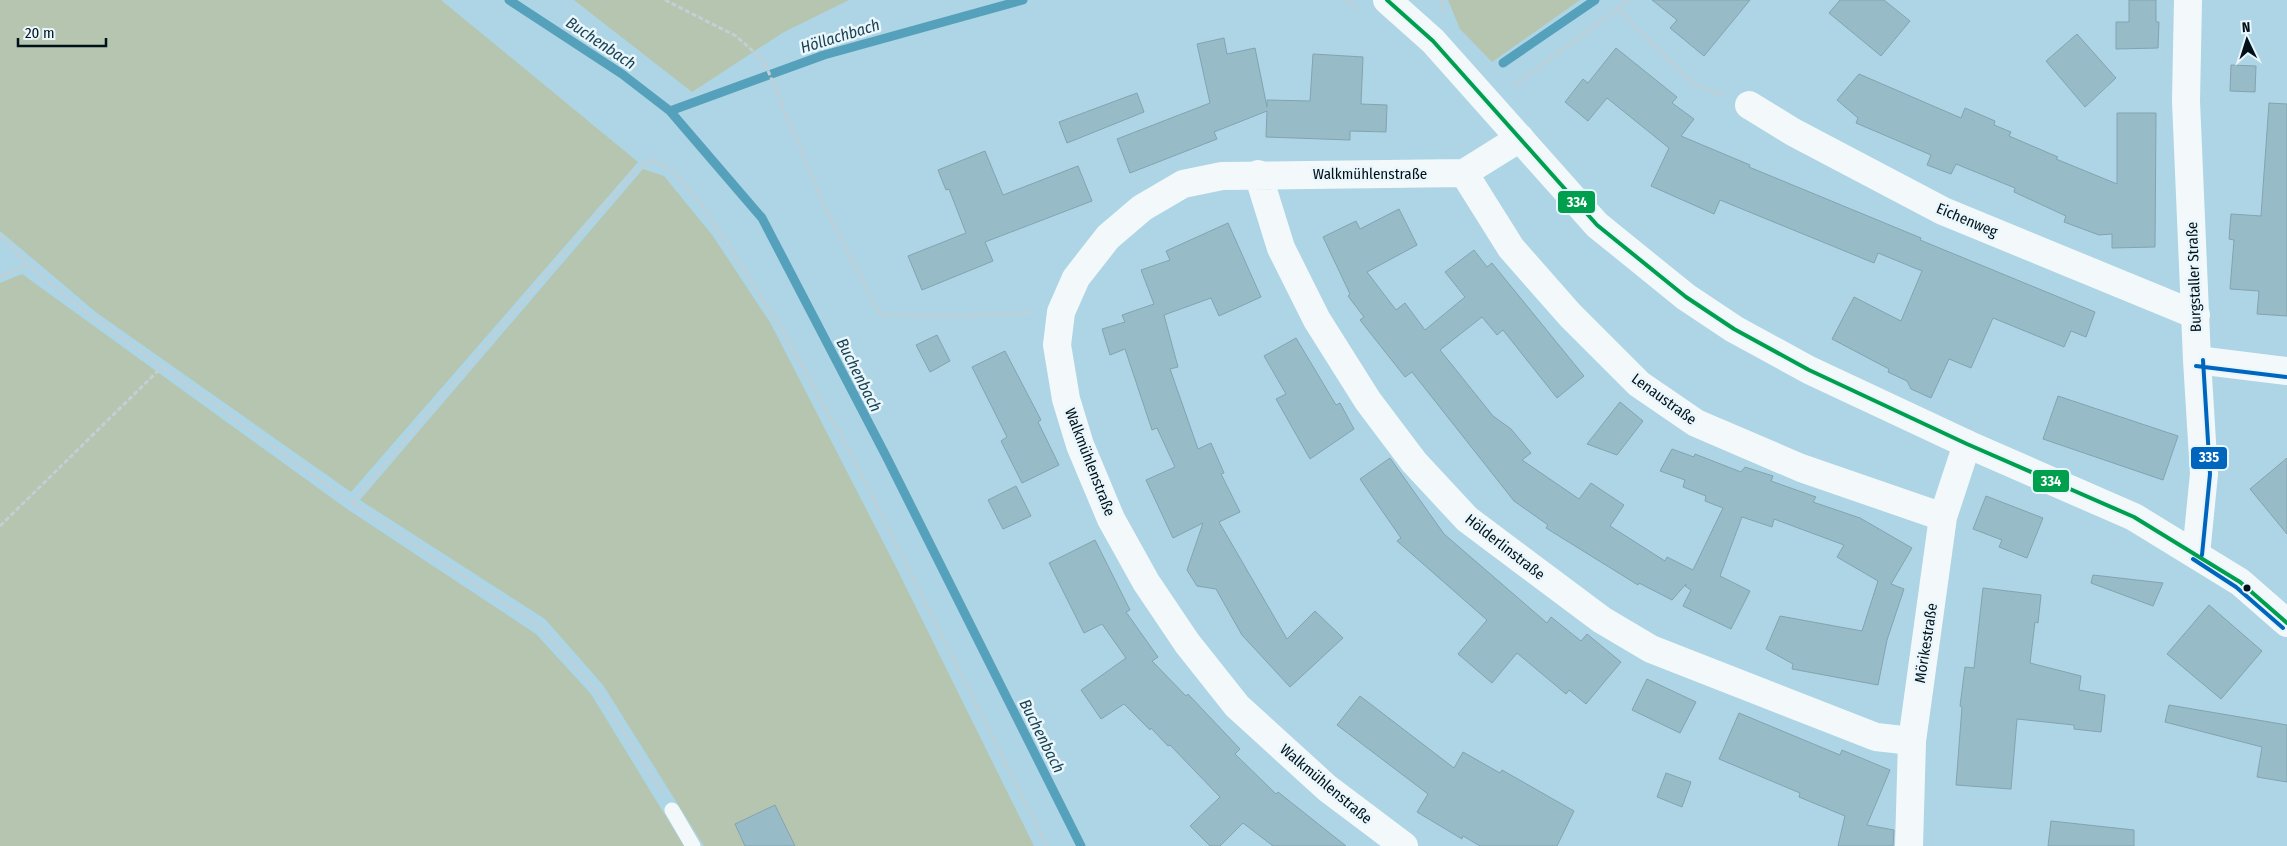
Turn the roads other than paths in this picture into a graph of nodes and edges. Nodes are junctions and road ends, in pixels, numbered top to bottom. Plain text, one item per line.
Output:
1 (1387, 0) edge
2 (2188, 0) edge
3 (1749, 105) road end
4 (1520, 138) junction
5 (1464, 173) junction
6 (1258, 174) junction
7 (2196, 315) junction
8 (2197, 360) junction
9 (2287, 371) edge
10 (1967, 444) junction
11 (1943, 517) junction
12 (2196, 554) junction
13 (2287, 623) edge
14 (1912, 741) junction
15 (672, 810) road end
16 (693, 846) edge
17 (1404, 846) edge
18 (1909, 846) edge

1 - 4 street
2 - 7 street, Burgstaller Straße
3 - 7 street, Eichenweg
4 - 5 street
4 - 10 street
5 - 6 street, Walkmühlenstraße
5 - 11 street, Lenaustraße
6 - 14 street, Hölderlinstraße
6 - 17 street, Walkmühlenstraße
7 - 8 street, Burgstaller Straße
8 - 9 street
8 - 12 street, Burgstaller Straße
10 - 11 street, Mörikestraße
10 - 12 street
11 - 14 street, Mörikestraße
12 - 13 street
14 - 18 street, Mörikestraße
15 - 16 lane

